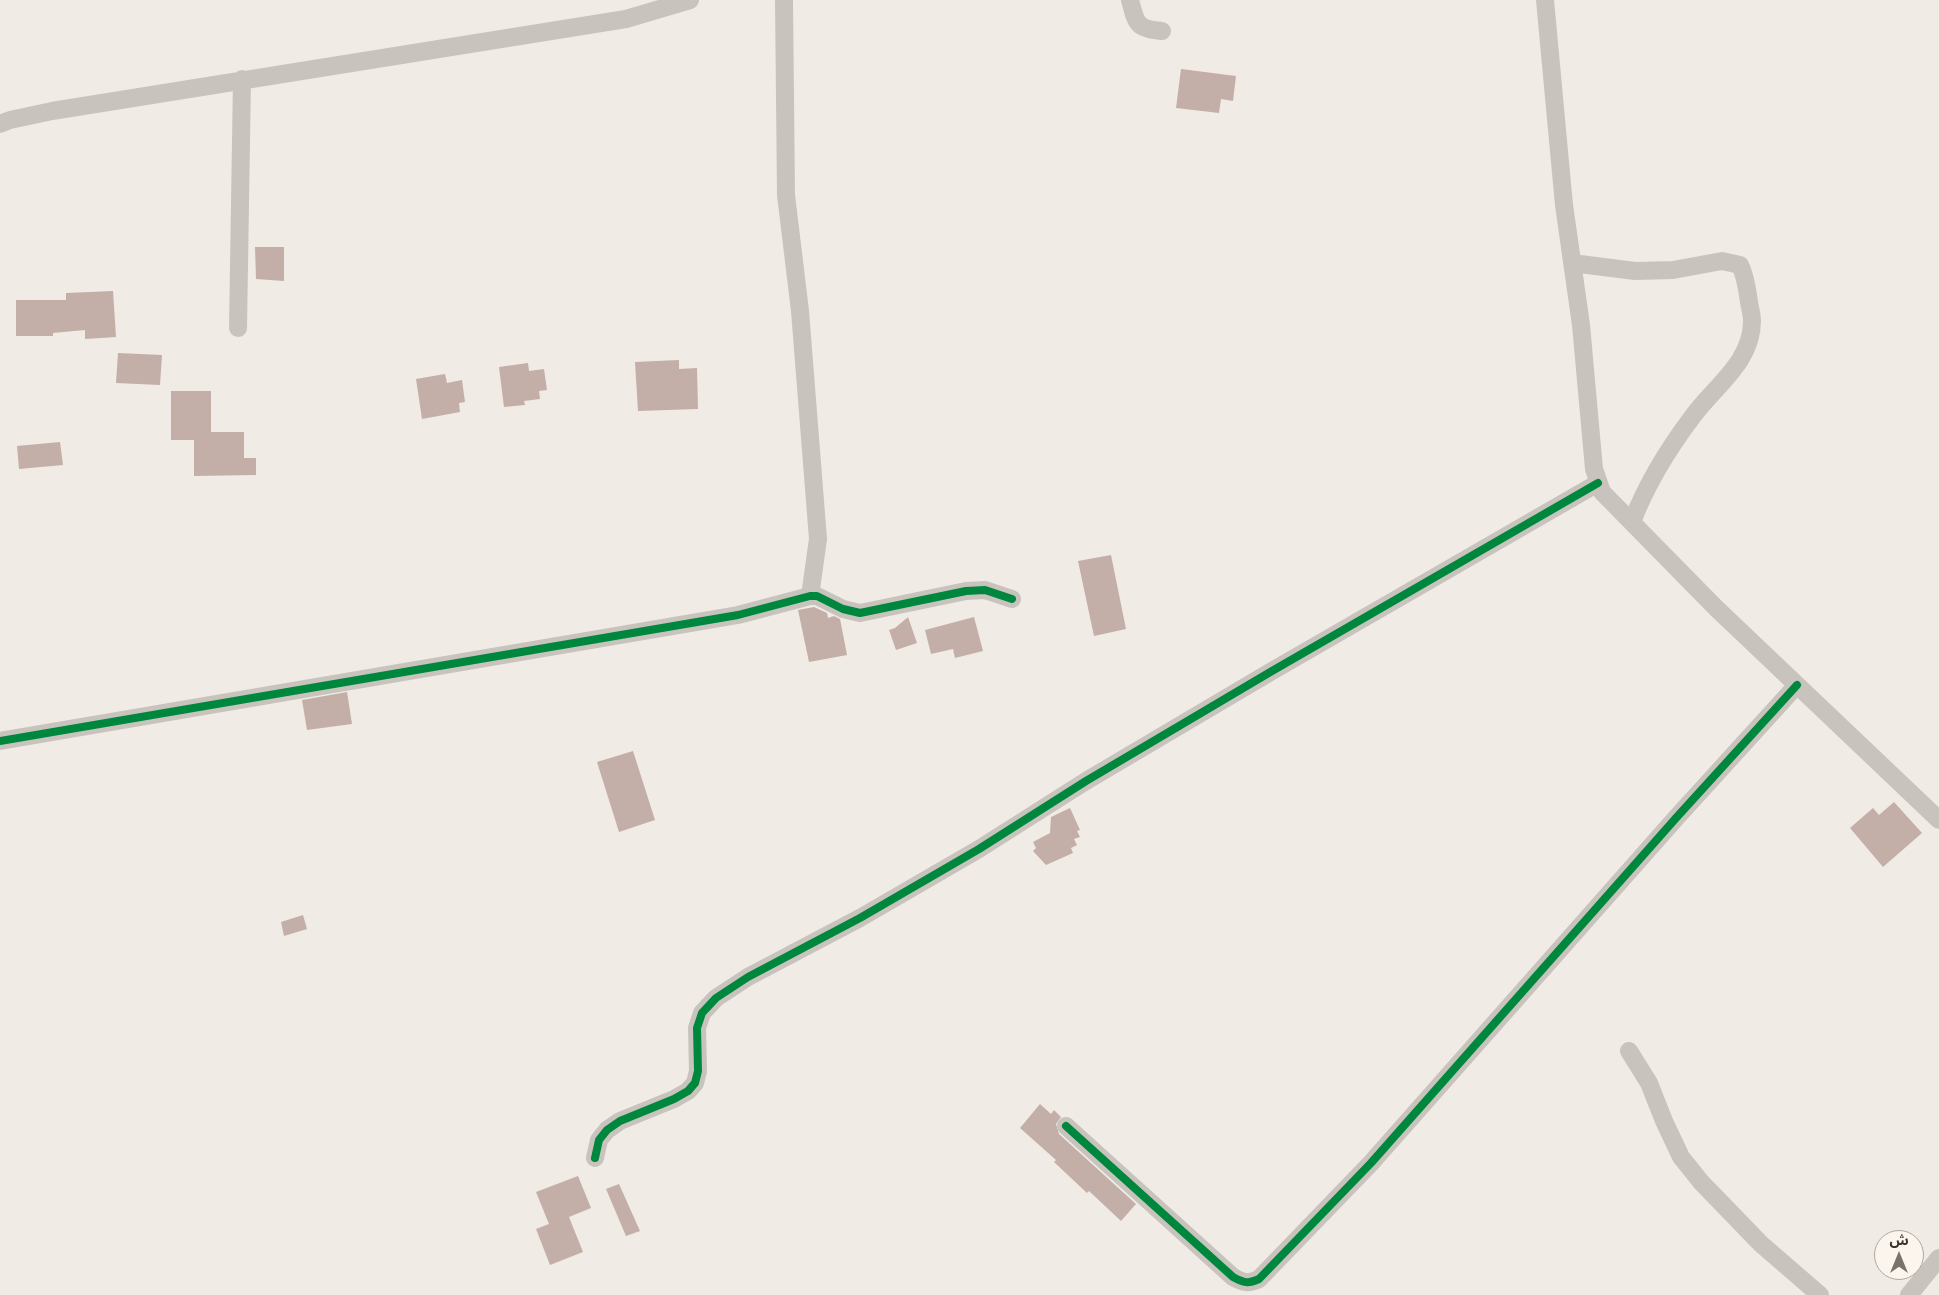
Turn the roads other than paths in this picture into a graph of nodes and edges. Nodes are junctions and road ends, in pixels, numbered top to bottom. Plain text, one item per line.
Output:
1 (690, 0) edge
2 (784, 0) edge
3 (1130, 0) edge
4 (1545, 0) edge
5 (1162, 32) dead end
6 (242, 79) junction
7 (0, 124) edge
8 (1572, 264) junction
9 (238, 328) dead end
10 (1598, 483) junction
11 (1632, 522) junction
12 (810, 596) junction
13 (1012, 599) dead end
14 (1797, 685) junction
15 (0, 741) edge
16 (1939, 820) edge
17 (1629, 1051) dead end
18 (1066, 1126) dead end
19 (595, 1158) dead end
20 (1939, 1258) edge
21 (1820, 1295) edge
22 (1909, 1295) edge

1 - 6 street
2 - 12 street
3 - 5 street
4 - 8 street
6 - 7 street
6 - 9 street
8 - 10 street
8 - 11 street
10 - 11 street
10 - 19 street
11 - 14 street
12 - 13 street
12 - 15 street
14 - 16 street
14 - 18 street
17 - 21 street
20 - 22 street

